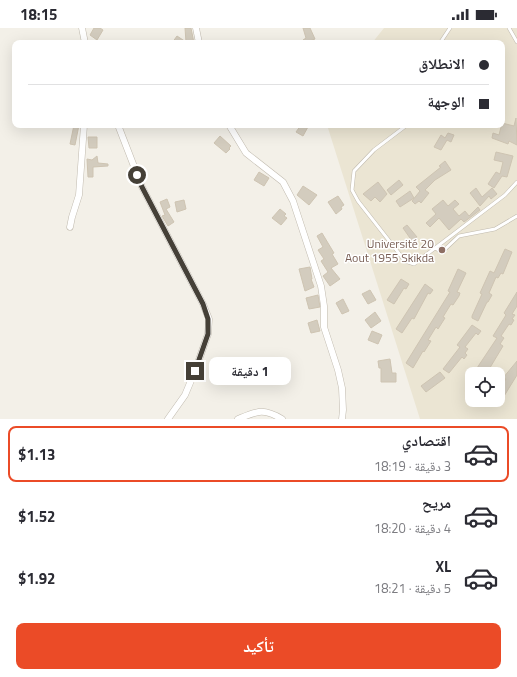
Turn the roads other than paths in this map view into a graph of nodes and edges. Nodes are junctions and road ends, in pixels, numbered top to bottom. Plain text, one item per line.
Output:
1 (82, 28) edge
2 (196, 28) edge
3 (450, 28) edge
4 (509, 28) edge
5 (85, 40) edge
6 (198, 40) edge
7 (442, 40) edge
8 (517, 42) edge
9 (84, 128) edge
10 (119, 128) edge
11 (230, 128) edge
12 (403, 128) edge
13 (517, 182) edge
14 (517, 216) edge
15 (70, 227) dead end
16 (435, 248) junction
17 (168, 419) edge
18 (238, 419) edge
19 (282, 419) edge
20 (342, 419) edge

1 - 5 street
2 - 6 street
3 - 7 lane
4 - 8 lane
9 - 15 street
10 - 17 street
11 - 20 street
12 - 16 lane
13 - 16 lane
14 - 16 lane
18 - 19 street

